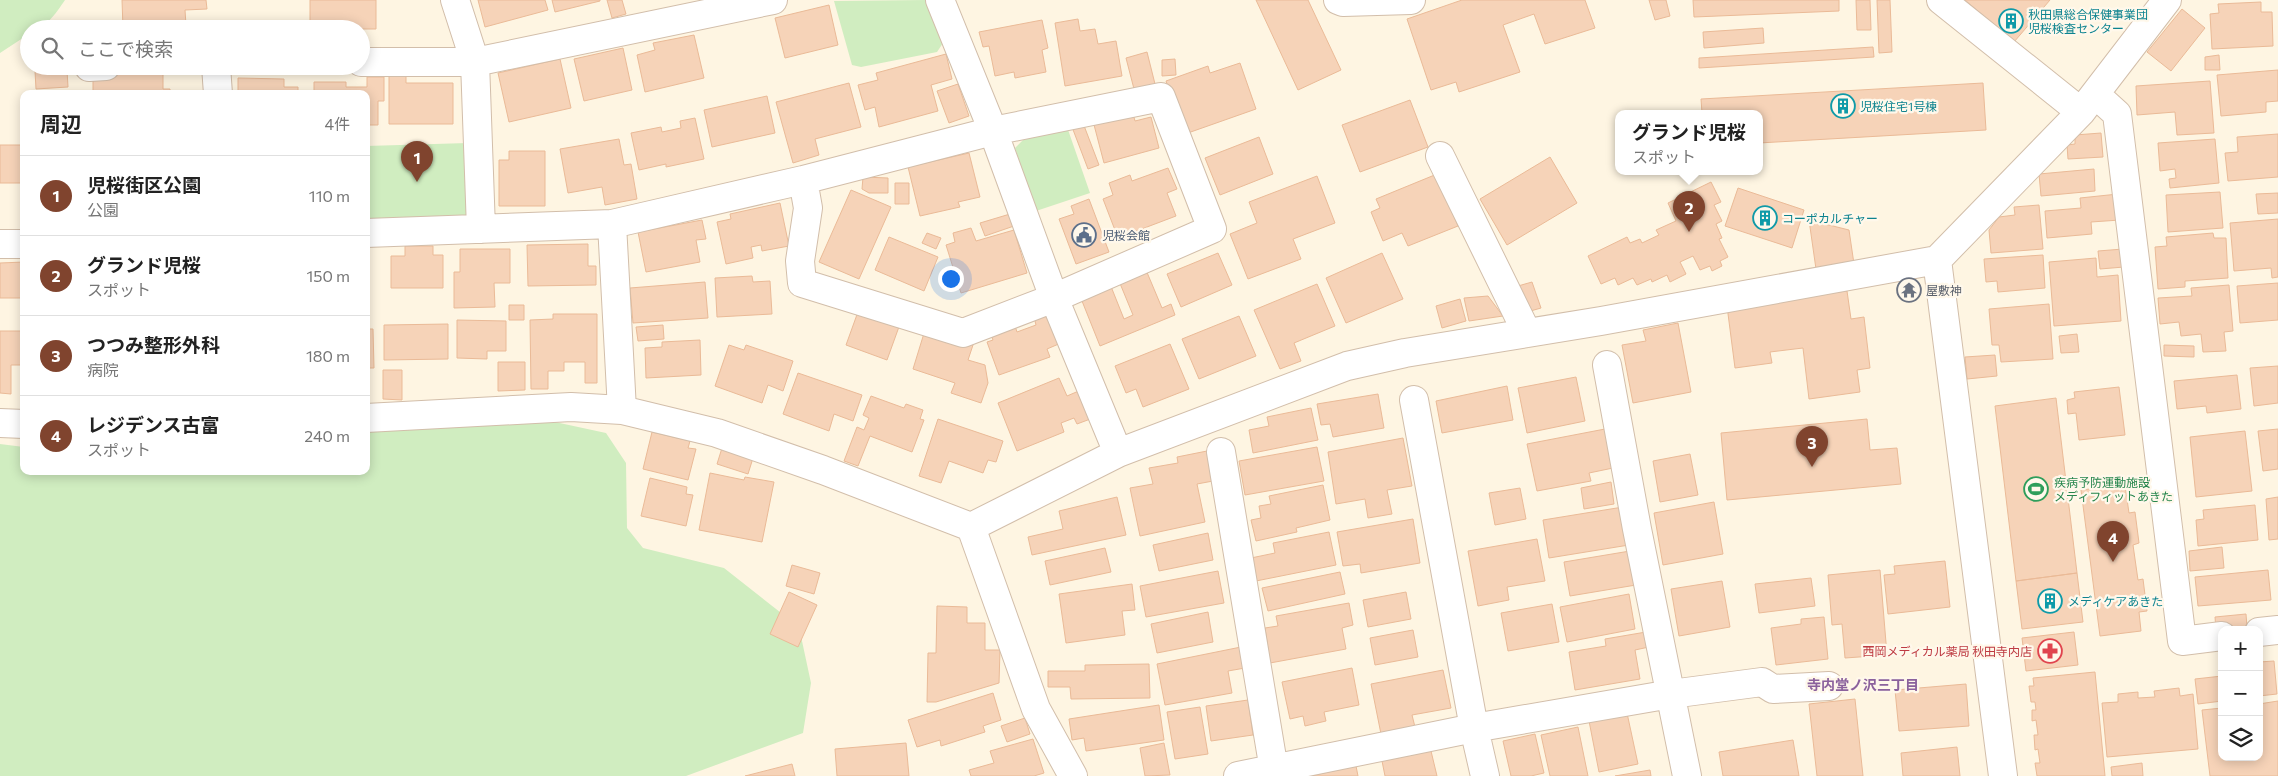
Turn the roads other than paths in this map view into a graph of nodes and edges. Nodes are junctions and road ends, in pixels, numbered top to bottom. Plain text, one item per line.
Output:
1 (455, 0) edge
2 (773, 0) edge
3 (940, 0) edge
4 (1338, 0) edge
5 (1411, 0) edge
6 (1941, 0) edge
7 (2167, 0) edge
8 (370, 62) edge
9 (475, 62) junction
10 (217, 75) edge
11 (218, 90) edge
12 (2088, 103) junction
13 (993, 132) junction
14 (1440, 156) dead end
15 (803, 180) junction
16 (612, 224) junction
17 (482, 229) junction
18 (370, 233) edge
19 (0, 244) edge
20 (20, 244) edge
21 (1937, 260) junction
22 (1054, 298) junction
23 (1527, 333) junction
24 (1607, 365) dead end
25 (1414, 400) dead end
26 (622, 410) junction
27 (370, 418) edge
28 (0, 423) edge
29 (20, 424) edge
30 (1222, 452) dead end
31 (1118, 453) junction
32 (972, 527) junction
33 (2278, 630) edge
34 (2263, 632) edge
35 (2218, 636) edge
36 (1829, 686) dead end
37 (1671, 694) junction
38 (1474, 728) junction
39 (1274, 773) edge
40 (1073, 776) edge
41 (1238, 776) edge
42 (1486, 776) edge
43 (1687, 776) edge
44 (2003, 776) edge

1 - 9 street
2 - 9 street
3 - 13 street
4 - 5 street
6 - 12 street
7 - 12 street
8 - 9 street
9 - 17 street
10 - 11 street
12 - 21 street
12 - 35 street
13 - 15 street
13 - 22 street
13 - 22 street
14 - 23 street
15 - 16 street
15 - 22 street
16 - 17 street
16 - 26 street
17 - 18 street
19 - 20 street
21 - 23 street
21 - 44 street
22 - 31 street
23 - 31 street
24 - 37 street
25 - 38 street
26 - 27 street
26 - 32 street
28 - 29 street
30 - 39 street
31 - 32 street
32 - 40 street
33 - 34 street
36 - 37 street
37 - 38 street
37 - 43 street
38 - 39 street
38 - 42 street
39 - 41 street

